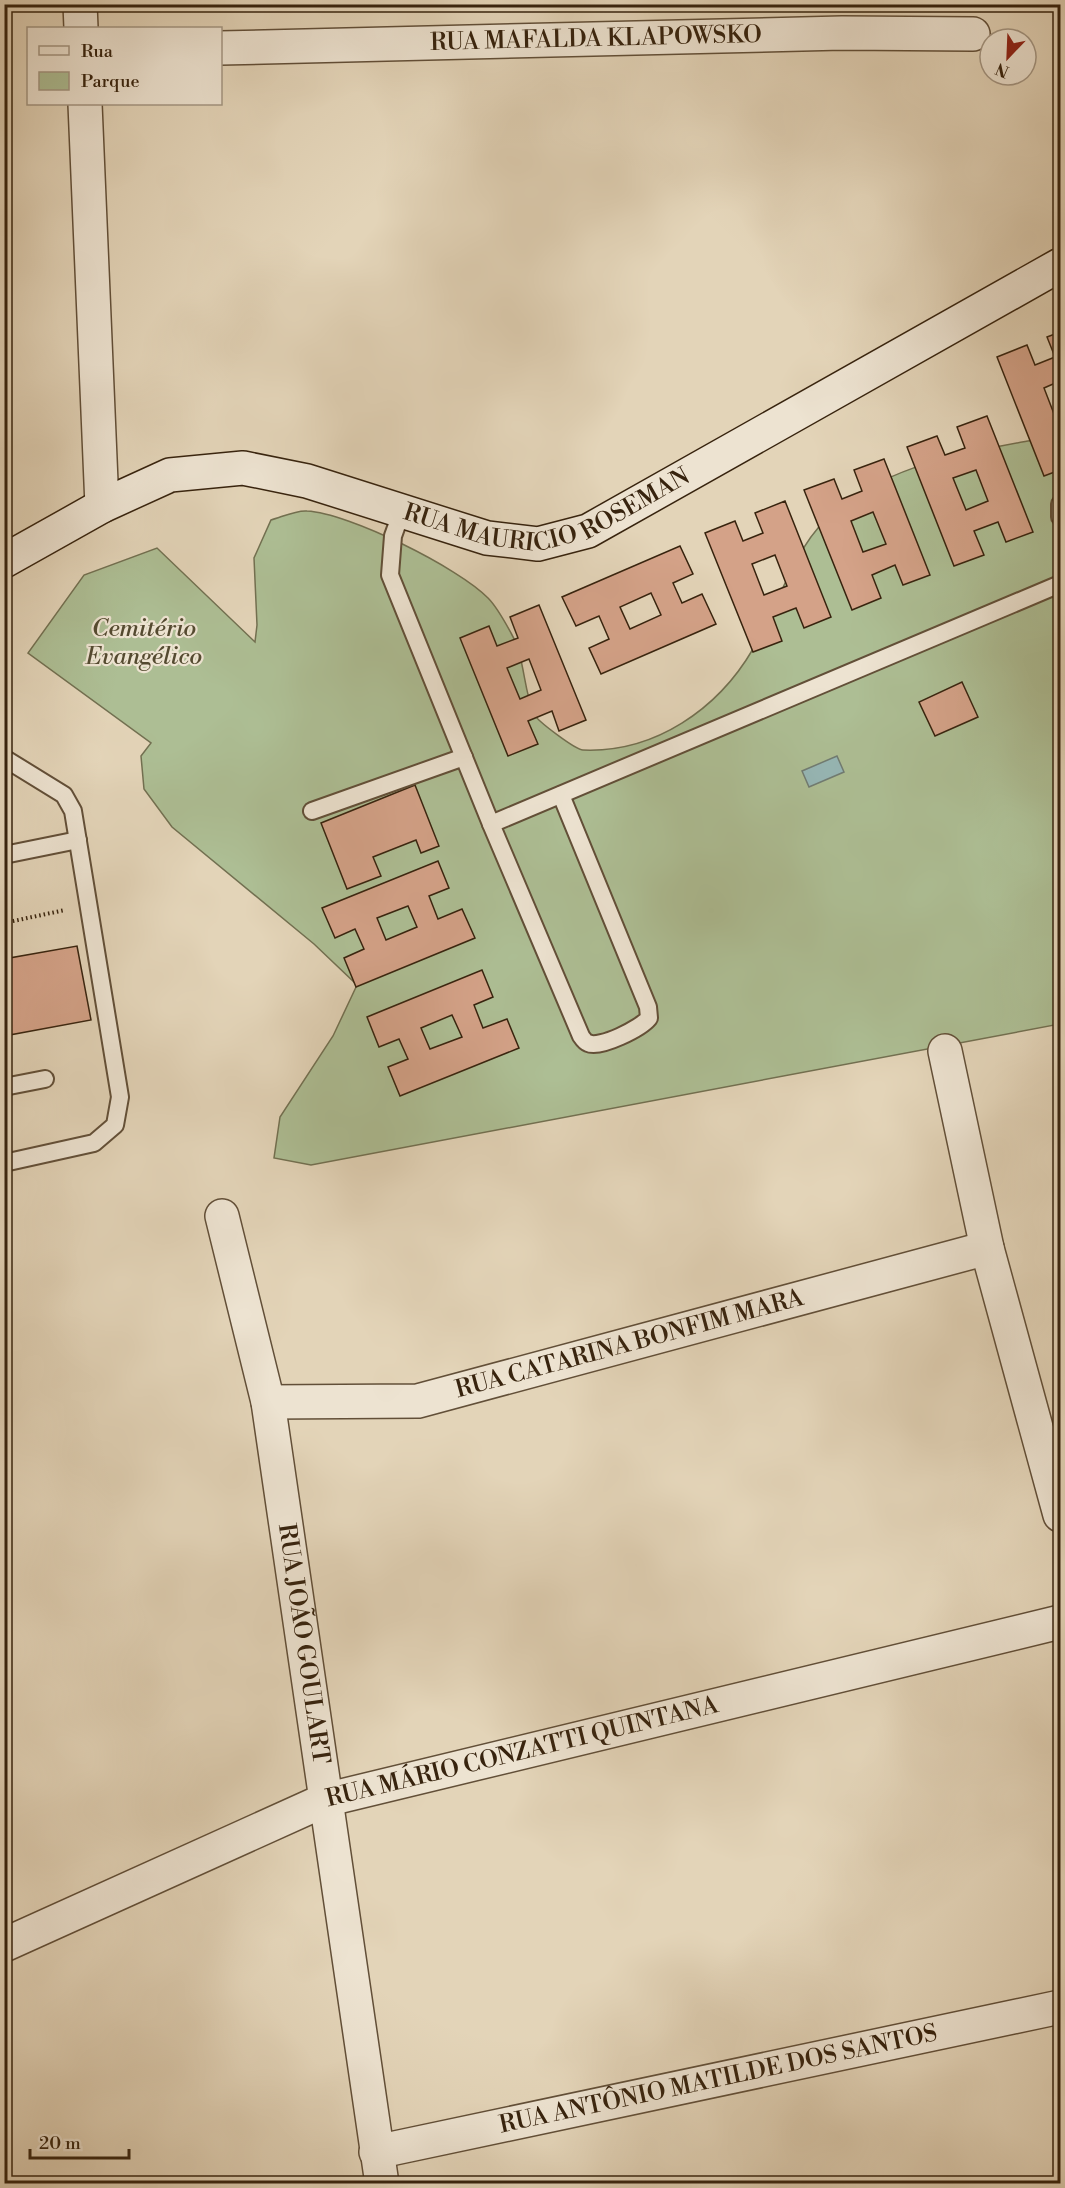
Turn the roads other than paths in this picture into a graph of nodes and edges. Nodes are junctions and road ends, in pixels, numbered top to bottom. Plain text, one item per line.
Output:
1 (80, 4) edge
2 (81, 27) edge
3 (974, 34) dead end
4 (222, 48) edge
5 (85, 105) edge
6 (1060, 265) edge
7 (1060, 504) edge
8 (102, 506) junction
9 (402, 511) junction
10 (1060, 517) edge
11 (4, 561) edge
12 (1060, 584) edge
13 (464, 757) junction
14 (4, 758) edge
15 (561, 795) junction
16 (312, 811) dead end
17 (491, 824) junction
18 (78, 840) junction
19 (4, 855) edge
20 (945, 1051) dead end
21 (45, 1079) dead end
22 (4, 1087) edge
23 (4, 1163) edge
24 (222, 1216) dead end
25 (987, 1248) junction
26 (268, 1402) junction
27 (1060, 1515) edge
28 (1060, 1622) edge
29 (325, 1800) junction
30 (4, 1945) edge
31 (1060, 2007) edge
32 (379, 2168) edge

1 - 2 street
3 - 4 street, RUA MAFALDA KLAPOWSKO
5 - 8 street
6 - 9 street, RUA MAURICIO ROSEMAN
7 - 10 lane
8 - 9 street, RUA MAURICIO ROSEMAN
8 - 11 street, RUA MAURICIO ROSEMAN
9 - 13 lane
12 - 15 lane
13 - 16 lane
13 - 17 lane
14 - 18 lane
15 - 17 lane
15 - 17 lane
18 - 19 lane
18 - 23 lane
20 - 25 street
21 - 22 lane
24 - 26 street, RUA JOÃO GOULART
25 - 26 street, RUA CATARINA BONFIM MARA
25 - 27 street
26 - 29 street, RUA JOÃO GOULART
28 - 29 street, RUA MÁRIO CONZATTI QUINTANA
29 - 30 street, RUA MÁRIO CONZATTI QUINTANA
29 - 32 street, RUA JOÃO GOULART
31 - 32 street, RUA ANTÔNIO MATILDE DOS SANTOS

